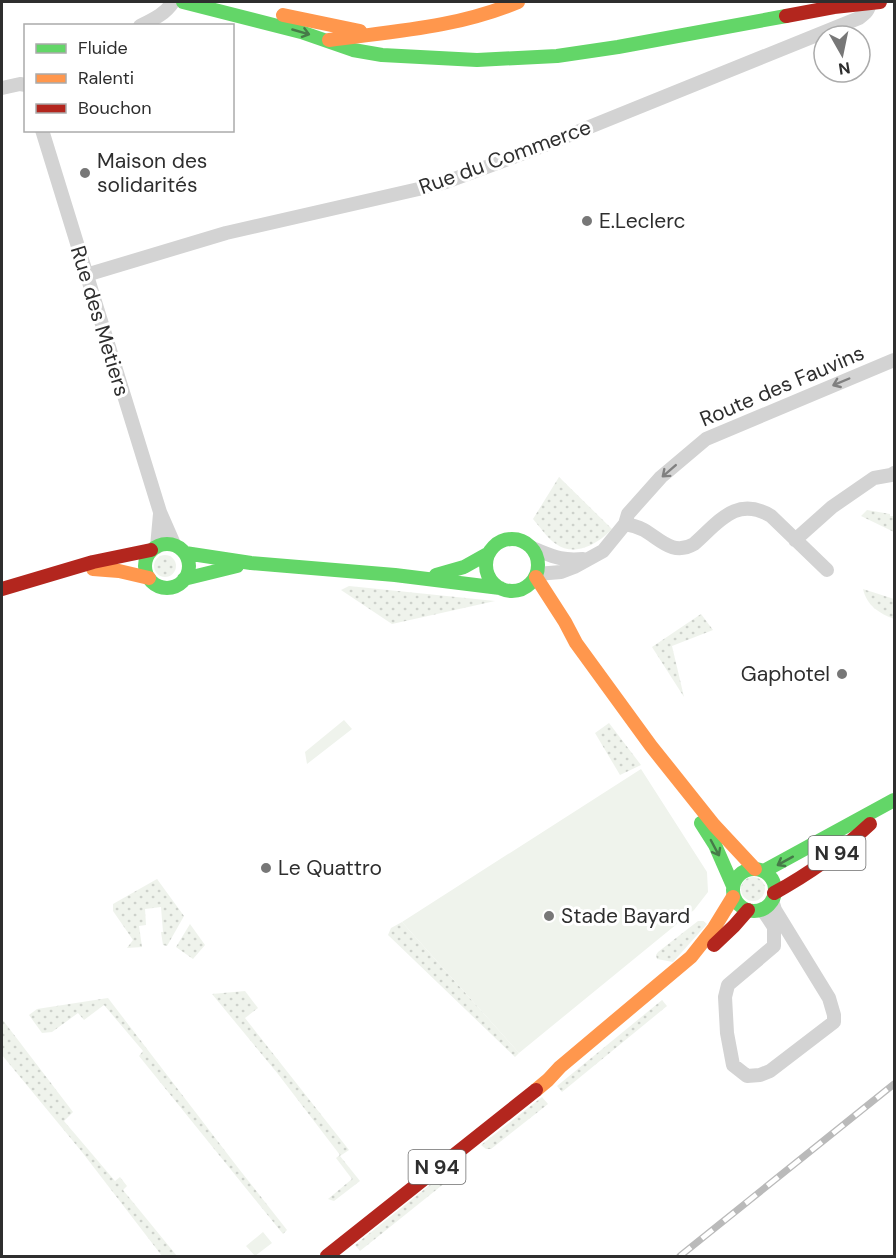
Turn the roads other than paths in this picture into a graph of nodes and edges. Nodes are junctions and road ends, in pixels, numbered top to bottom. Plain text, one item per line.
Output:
1 (173, 2) edge
2 (183, 2) edge
3 (200, 2) edge
4 (224, 2) edge
5 (518, 2) edge
6 (875, 2) edge
7 (290, 17) junction
8 (144, 24) edge
9 (368, 34) junction
10 (326, 40) junction
11 (382, 55) junction
12 (24, 85) edge
13 (2, 88) edge
14 (43, 132) edge
15 (86, 275) junction
16 (894, 360) edge
17 (894, 473) edge
18 (160, 512) junction
19 (625, 524) junction
20 (795, 540) junction
21 (174, 544) junction
22 (532, 548) junction
23 (154, 549) junction
24 (186, 553) junction
25 (489, 554) junction
26 (591, 558) junction
27 (251, 563) junction
28 (69, 570) junction
29 (827, 570) dead end
30 (536, 575) junction
31 (149, 578) junction
32 (422, 578) junction
33 (184, 579) junction
34 (500, 588) junction
35 (2, 589) edge
36 (520, 590) junction
37 (542, 603) junction
38 (663, 762) junction
39 (893, 801) edge
40 (760, 870) junction
41 (733, 891) junction
42 (764, 903) junction
43 (548, 1080) junction
44 (327, 1257) edge

1 - 8 street
2 -> 10 street
3 - 7 street
4 - 7 street
5 - 9 street
6 - 11 street
6 - 15 street, Rue du Commerce
7 - 9 street
9 - 10 street
9 - 11 street
10 - 11 street
12 - 13 street
14 - 15 street, Rue des Metiers
15 - 18 street, Rue des Metiers
16 -> 19 street, Route des Fauvins
17 - 20 street
18 - 21 street, Rue des Metiers
18 - 23 street, Rue des Metiers
19 - 20 street
19 - 26 street, Route des Fauvins
20 - 29 street
21 - 23 street
21 - 24 street
22 - 25 street
22 - 26 street
22 - 30 street
23 - 28 street
23 - 31 street
24 - 27 street
24 - 33 street
25 - 32 street
25 - 34 street
26 - 30 street, Route des Fauvins
27 - 32 street
27 - 33 street
28 - 31 street
28 - 35 street
30 - 36 street
30 - 37 street
31 - 33 street
32 - 34 street
34 - 36 street
36 - 37 street
37 - 38 street
38 - 40 street
38 -> 41 street
39 -> 40 street, N 94
39 - 42 street, N 94
40 - 41 street
40 - 42 street
41 - 42 street
41 - 43 street, N 94
42 - 42 street
42 - 43 street, N 94
43 - 44 street, N 94

